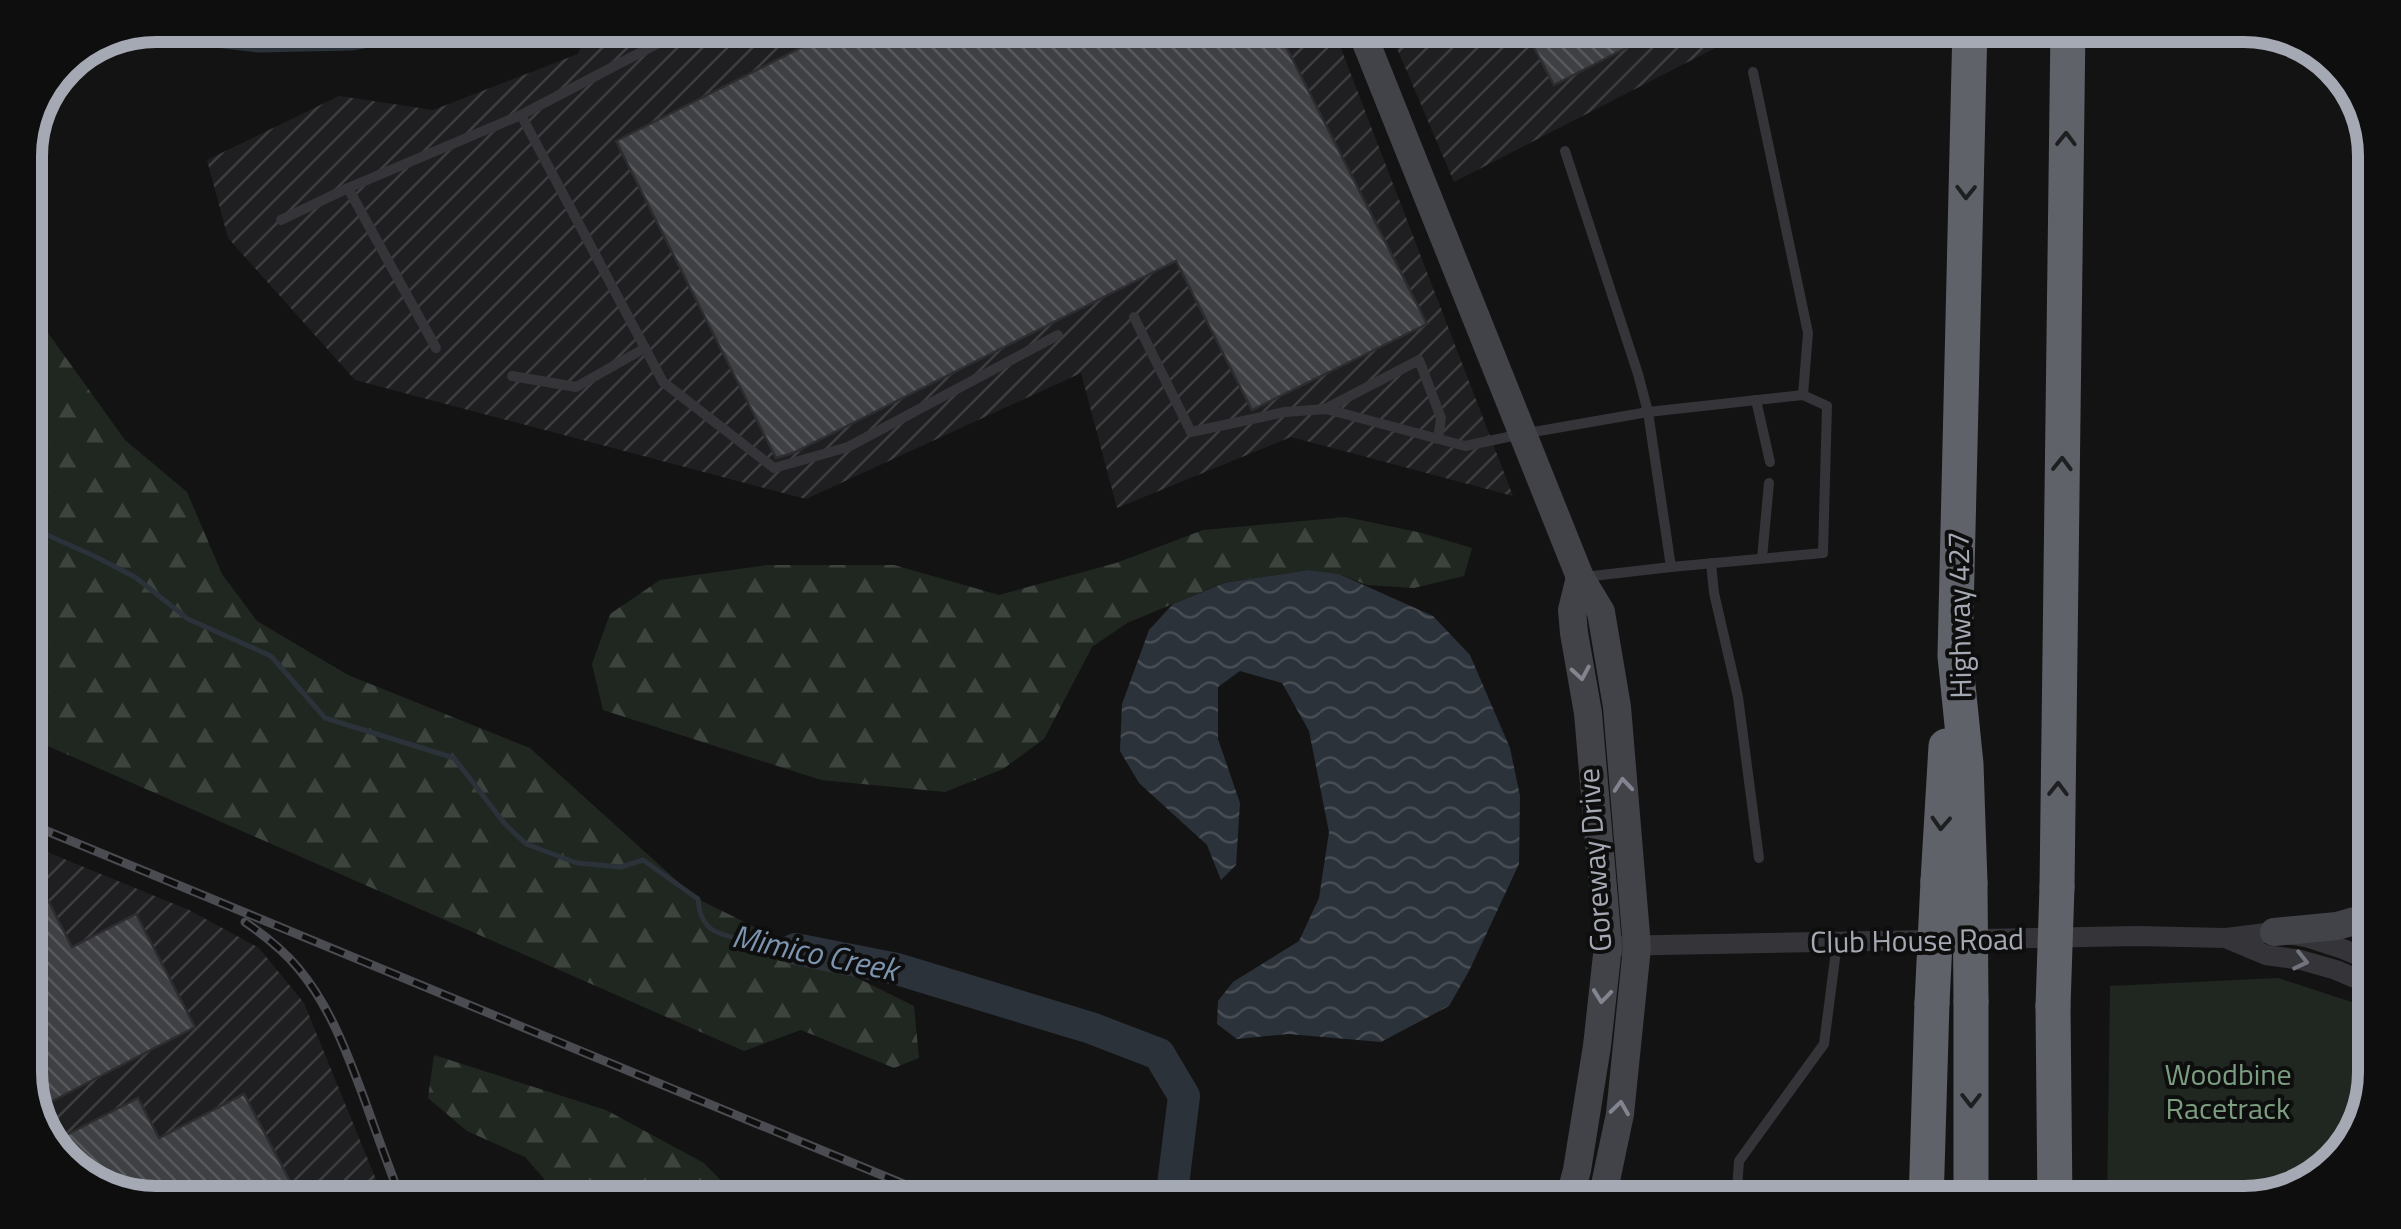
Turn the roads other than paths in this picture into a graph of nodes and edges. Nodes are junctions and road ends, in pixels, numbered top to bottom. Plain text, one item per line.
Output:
1 (661, 42) edge
2 (1366, 42) edge
3 (1970, 42) edge
4 (2068, 42) edge
5 (1753, 72) dead end
6 (521, 115) junction
7 (1565, 151) dead end
8 (348, 188) junction
9 (282, 220) dead end
10 (1134, 317) dead end
11 (1058, 335) dead end
12 (436, 348) dead end
13 (645, 348) junction
14 (512, 376) dead end
15 (1803, 395) junction
16 (1756, 400) junction
17 (1326, 408) junction
18 (1648, 412) junction
19 (1522, 434) junction
20 (1438, 439) junction
21 (1770, 462) dead end
22 (1769, 483) dead end
23 (1762, 558) junction
24 (1711, 563) junction
25 (1671, 567) junction
26 (1580, 577) junction
27 (1759, 858) dead end
28 (1954, 882) junction
29 (2358, 920) edge
30 (2274, 932) junction
31 (2226, 938) junction
32 (1837, 943) junction
33 (1608, 946) junction
34 (1637, 947) junction
35 (2358, 956) edge
36 (2358, 980) edge
37 (1573, 1186) edge
38 (1606, 1186) edge
39 (1737, 1186) edge
40 (1927, 1186) edge
41 (1970, 1186) edge
42 (2056, 1186) edge

1 - 6 lane
2 - 19 main road, Goreway Drive
3 -> 28 highway, Highway 427
42 -> 4 highway, bridge
5 - 15 lane
6 - 8 lane
6 - 13 lane
7 - 18 lane
8 - 9 lane
8 - 12 lane
10 - 17 lane
11 - 13 lane
13 - 14 lane
15 - 16 lane
15 - 23 lane
16 - 18 lane
16 - 21 lane
17 - 20 lane
17 - 20 lane
18 - 19 lane
18 - 25 lane
19 - 20 lane
19 - 26 main road, Goreway Drive
22 - 23 lane
23 - 24 lane
24 - 25 lane
24 - 27 lane
25 - 26 lane
26 -> 33 main road, Goreway Drive
34 -> 26 main road, Goreway Drive
28 - 40 highway, bridge
28 -> 41 highway, Highway 427, bridge
29 - 30 main road
30 - 31 street, Club House Road
30 - 35 street, Club House Road
31 - 32 street, Club House Road
31 -> 36 street, Club House Road
32 - 34 street, Club House Road
32 - 39 lane
33 - 34 street, Club House Road
33 -> 37 main road, Goreway Drive
38 -> 34 main road, Goreway Drive

